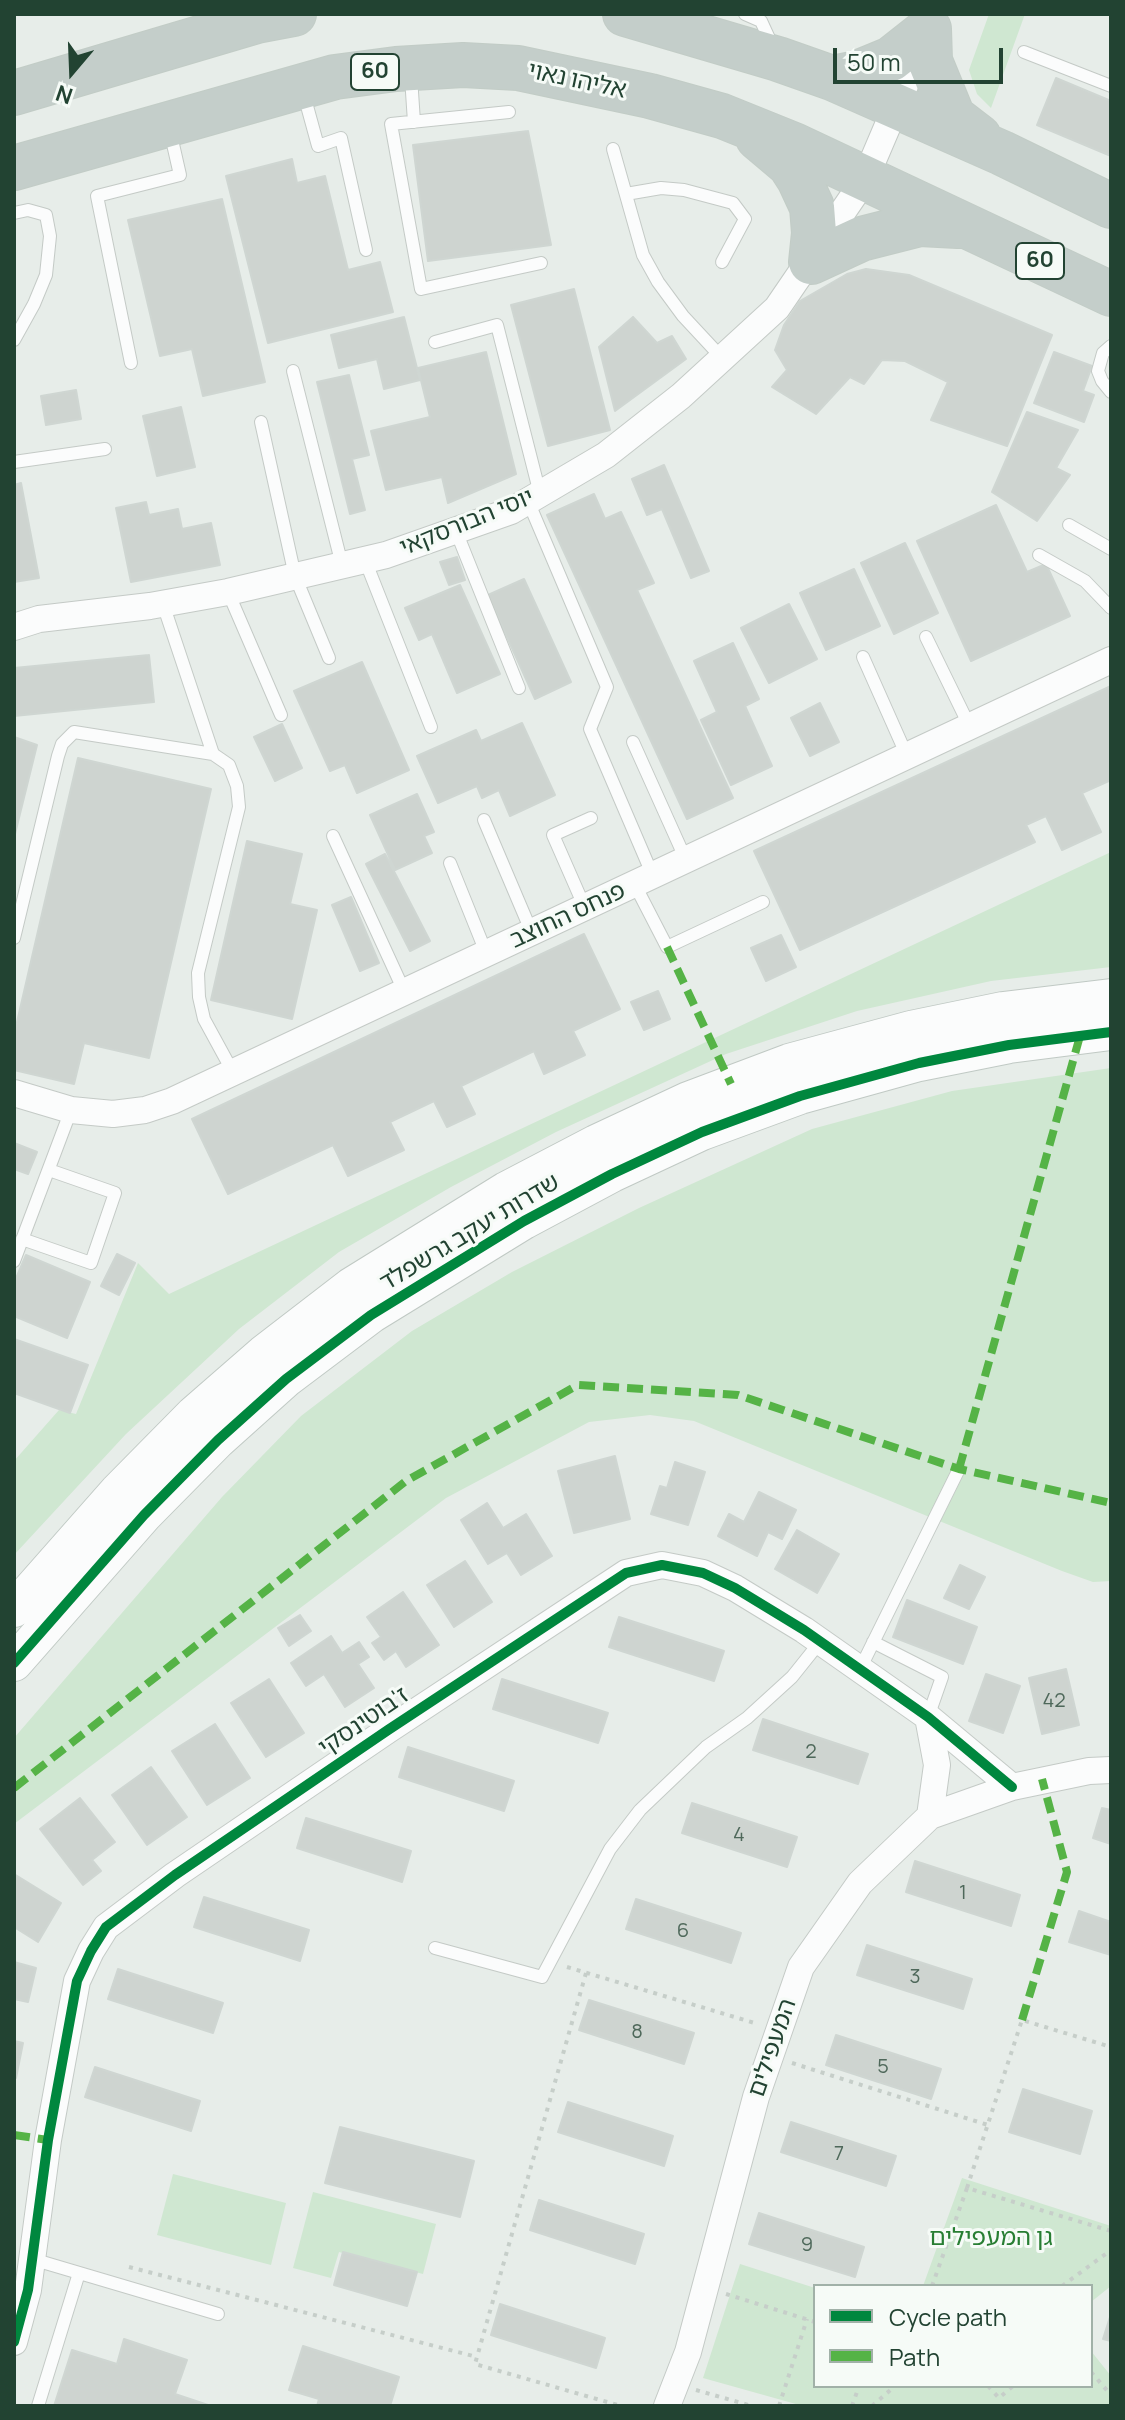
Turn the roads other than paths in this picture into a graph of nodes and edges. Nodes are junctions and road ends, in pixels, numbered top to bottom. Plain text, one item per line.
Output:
1 (294, 14) edge
2 (625, 14) edge
3 (745, 14) edge
4 (932, 22) edge
5 (1024, 52) dead end
6 (778, 59) junction
7 (410, 68) junction
8 (832, 78) junction
9 (302, 86) junction
10 (1111, 86) edge
11 (14, 93) edge
12 (897, 106) junction
13 (509, 112) dead end
14 (414, 122) junction
15 (168, 123) junction
16 (741, 124) junction
17 (613, 149) dead end
18 (1002, 153) junction
19 (14, 168) edge
20 (865, 179) junction
21 (626, 194) junction
22 (1111, 206) edge
23 (14, 213) edge
24 (968, 227) junction
25 (366, 250) dead end
26 (722, 262) dead end
27 (811, 262) junction
28 (541, 263) dead end
29 (1111, 294) edge
30 (14, 340) edge
31 (435, 342) dead end
32 (1111, 346) edge
33 (723, 359) junction
34 (131, 363) dead end
35 (293, 371) dead end
36 (1111, 392) edge
37 (261, 422) dead end
38 (105, 449) dead end
39 (14, 462) edge
40 (534, 498) junction
41 (1069, 525) dead end
42 (456, 531) junction
43 (1111, 549) edge
44 (1039, 555) dead end
45 (353, 563) junction
46 (295, 576) junction
47 (228, 592) junction
48 (163, 604) junction
49 (1111, 608) edge
50 (22, 620) edge
51 (926, 637) dead end
52 (863, 657) dead end
53 (329, 658) dead end
54 (1111, 660) edge
55 (519, 688) dead end
56 (281, 715) dead end
57 (431, 727) dead end
58 (970, 727) junction
59 (633, 742) dead end
60 (213, 754) junction
61 (907, 756) junction
62 (591, 818) dead end
63 (484, 820) dead end
64 (333, 836) dead end
65 (686, 861) junction
66 (450, 863) dead end
67 (644, 880) junction
68 (763, 902) dead end
69 (585, 908) junction
70 (532, 933) junction
71 (14, 938) edge
72 (487, 955) junction
73 (405, 994) junction
74 (1111, 997) edge
75 (1111, 1032) edge
76 (234, 1074) junction
77 (14, 1093) edge
78 (71, 1110) junction
79 (49, 1170) junction
80 (22, 1239) junction
81 (14, 1261) edge
82 (959, 1469) dead end
83 (14, 1609) edge
84 (820, 1642) junction
85 (873, 1642) junction
86 (14, 1663) edge
87 (859, 1671) junction
88 (928, 1717) junction
89 (1111, 1770) edge
90 (1012, 1787) junction
91 (930, 1816) junction
92 (435, 1948) dead end
93 (32, 2259) junction
94 (79, 2273) junction
95 (218, 2314) dead end
96 (14, 2342) edge
97 (672, 2395) edge
98 (38, 2406) edge

1 - 11 highway
2 - 6 highway
3 - 6 lane
4 - 8 highway
4 - 12 street, יוסי הבורסקאי
4 - 18 highway
5 - 10 lane
6 - 8 highway
7 - 9 highway, אליהו נאוי / 60
7 - 14 lane
7 - 16 highway, אליהו נאוי / 60
8 - 12 highway
9 - 15 highway, אליהו נאוי / 60
9 - 25 lane
12 - 18 highway
12 - 20 street, יוסי הבורסקאי
13 - 14 lane
14 - 28 lane
15 - 19 highway, אליהו נאוי / 60
15 - 34 lane
16 - 20 highway, אליהו נאוי / 60
16 - 27 highway
17 - 21 lane
18 - 22 highway
20 - 24 highway, אליהו נאוי / 60
20 - 27 street, יוסי הבורסקאי
21 - 26 lane
21 - 33 lane
23 - 30 lane
24 - 27 highway
24 - 29 highway, אליהו נאוי / 60
27 - 33 street, יוסי הבורסקאי
31 - 40 lane
32 - 36 lane
33 - 40 street, יוסי הבורסקאי
35 - 45 lane
37 - 46 lane
38 - 39 lane
40 - 42 street, יוסי הבורסקאי
40 - 67 lane
41 - 43 lane
42 - 45 street, יוסי הבורסקאי
42 - 55 lane
44 - 49 lane
45 - 46 street, יוסי הבורסקאי
45 - 57 lane
46 - 47 street, יוסי הבורסקאי
46 - 53 lane
47 - 48 street, יוסי הבורסקאי
47 - 56 lane
48 - 50 street, יוסי הבורסקאי
48 - 60 lane
51 - 58 lane
52 - 61 lane
54 - 58 street, פנחס החוצב
58 - 61 street, פנחס החוצב
59 - 65 lane
60 - 71 lane
60 - 76 lane
61 - 65 street, פנחס החוצב
62 - 69 lane
63 - 70 lane
64 - 73 lane
65 - 67 street, פנחס החוצב
66 - 72 lane
67 - 68 lane
67 - 69 street, פנחס החוצב
69 - 70 street, פנחס החוצב
70 - 72 street, פנחס החוצב
72 - 73 street, פנחס החוצב
73 - 76 street, פנחס החוצב
74 - 83 main road, שדרות יעקב גרשפלד
75 - 86 main road, שדרות יעקב גרשפלד
76 - 78 street, פנחס החוצב
77 - 78 street, פנחס החוצב
78 - 79 lane
79 - 80 lane
79 - 80 lane
80 - 81 lane
82 - 85 lane
84 - 87 street, ז'בוטינסקי
84 - 92 lane
84 - 93 street, ז'בוטינסקי
85 - 87 lane
85 - 88 lane
87 - 88 street, ז'בוטינסקי
88 - 90 street, ז'בוטינסקי
88 - 91 street
89 - 90 street, המעפילים
90 - 91 street, המעפילים
91 - 97 street, המעפילים
93 - 94 lane
93 - 96 street, ז'בוטינסקי
94 - 95 lane
94 - 98 lane

